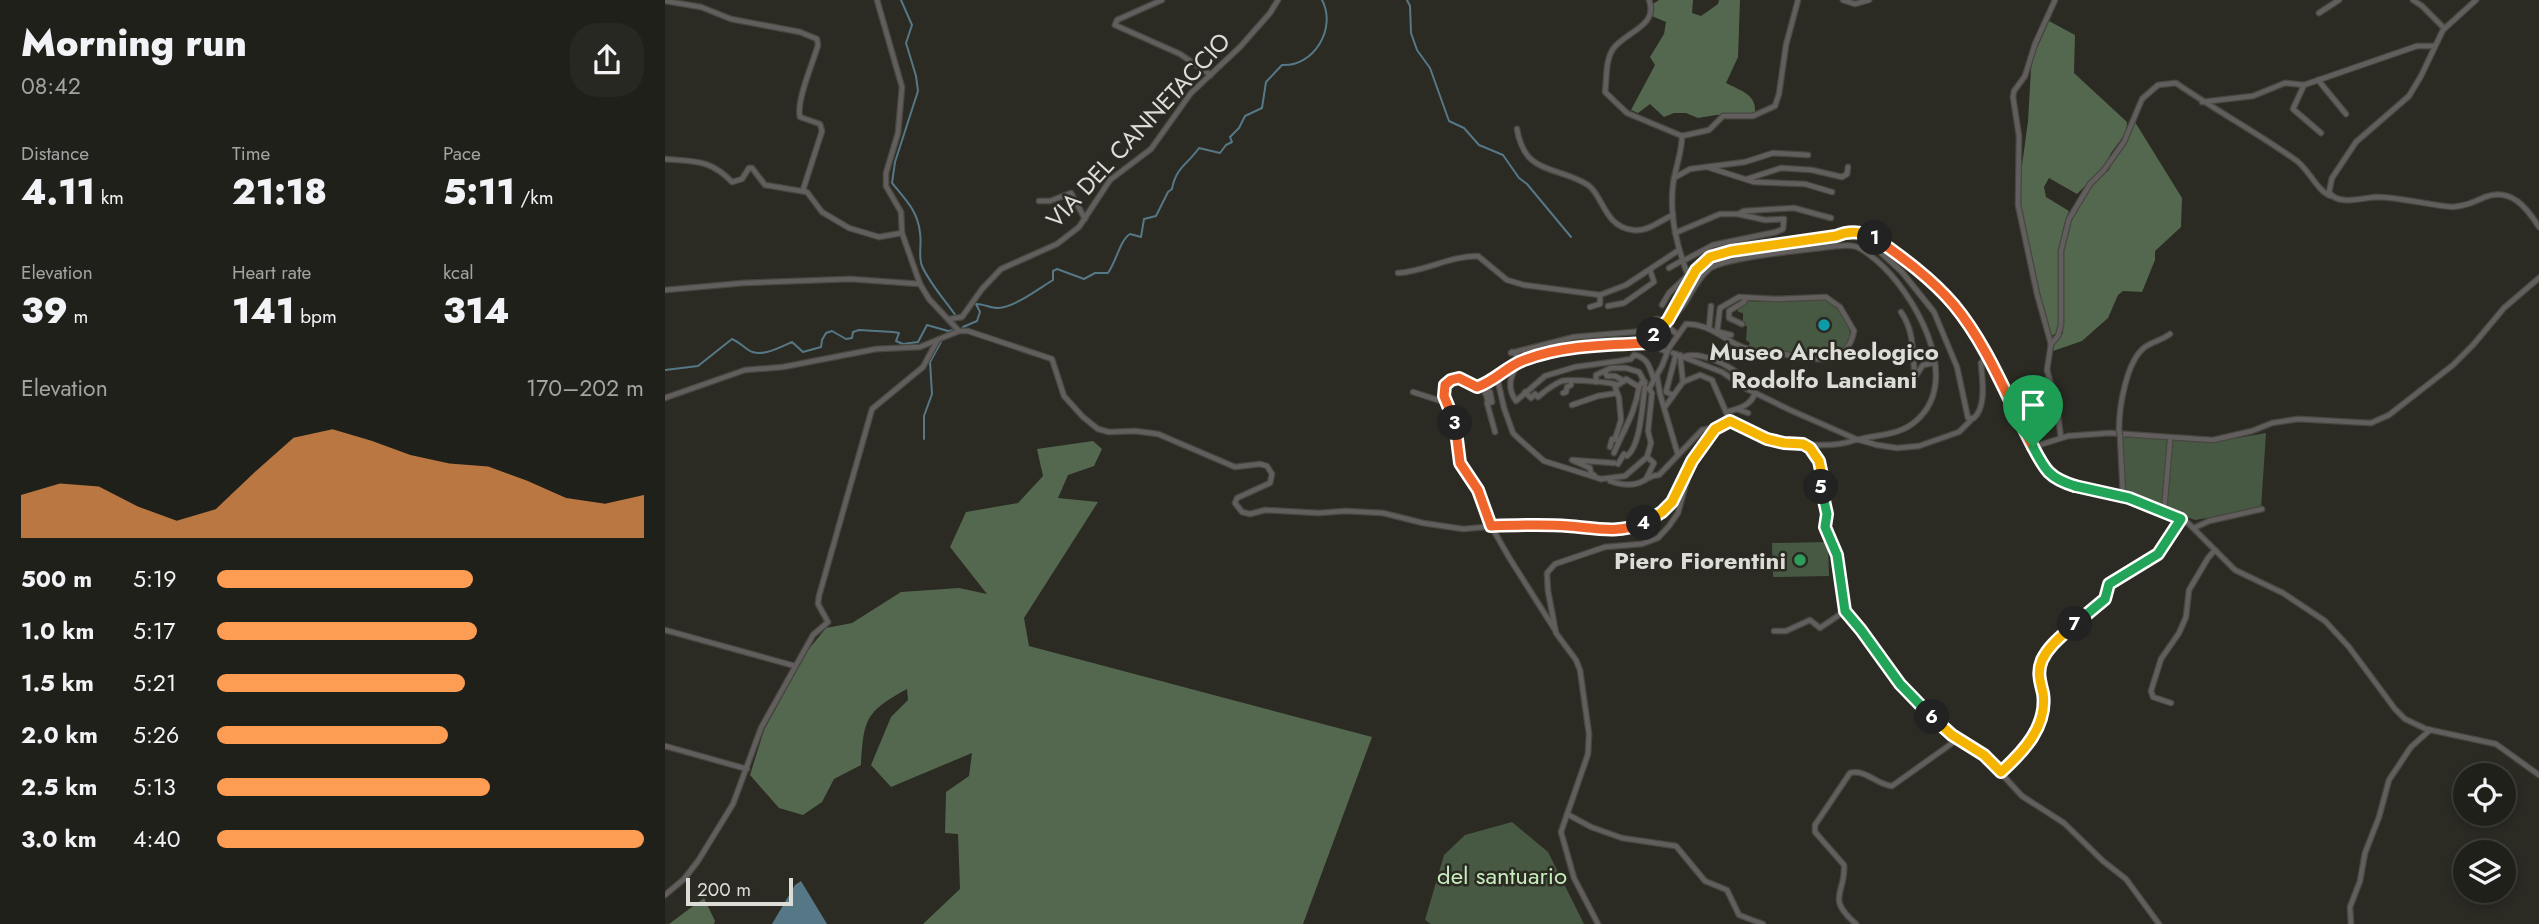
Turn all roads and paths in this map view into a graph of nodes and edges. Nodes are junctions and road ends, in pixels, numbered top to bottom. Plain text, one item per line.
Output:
1 (877, 0) edge
2 (1162, 0) edge
3 (1278, 0) edge
4 (1649, 0) edge
5 (1798, 0) edge
6 (1843, 0) edge
7 (1869, 0) edge
8 (2055, 0) edge
9 (2339, 0) edge
10 (2413, 0) edge
11 (2476, 0) edge
12 (665, 1) edge
13 (2319, 13) dead end
14 (2444, 28) junction
15 (2434, 46) junction
16 (1211, 75) junction
17 (2319, 80) junction
18 (2304, 85) junction
19 (2201, 102) junction
20 (2346, 114) dead end
21 (1517, 128) dead end
22 (2321, 133) dead end
23 (1682, 136) junction
24 (1808, 155) dead end
25 (665, 159) edge
26 (1706, 167) junction
27 (1848, 167) dead end
28 (1674, 177) junction
29 (1746, 179) junction
30 (803, 190) junction
31 (1832, 192) dead end
32 (2331, 195) junction
33 (1038, 201) dead end
34 (1738, 214) junction
35 (1672, 215) junction
36 (1831, 218) dead end
37 (1085, 220) junction
38 (2539, 227) edge
39 (902, 233) junction
40 (1675, 233) junction
41 (1836, 236) junction
42 (1679, 250) junction
43 (1683, 261) junction
44 (1669, 268) dead end
45 (1650, 270) junction
46 (1398, 272) dead end
47 (1688, 275) junction
48 (2539, 278) edge
49 (1690, 282) junction
50 (920, 284) junction
51 (665, 290) edge
52 (1600, 295) junction
53 (1746, 298) junction
54 (1662, 305) dead end
55 (1608, 306) dead end
56 (1711, 306) dead end
57 (1590, 307) dead end
58 (1720, 310) junction
59 (1729, 312) junction
60 (1901, 312) dead end
61 (962, 317) junction
62 (950, 319) junction
63 (1666, 322) junction
64 (1742, 324) dead end
65 (1709, 330) junction
66 (959, 331) junction
67 (1718, 332) junction
68 (2170, 334) dead end
69 (1678, 335) junction
70 (1731, 335) dead end
71 (937, 341) junction
72 (1647, 343) junction
73 (2051, 344) junction
74 (1675, 353) junction
75 (1523, 360) junction
76 (1989, 360) junction
77 (1933, 363) junction
78 (1605, 372) junction
79 (1739, 374) dead end
80 (1497, 377) junction
81 (1655, 378) junction
82 (1571, 380) junction
83 (1624, 381) junction
84 (1596, 382) junction
85 (1683, 382) junction
86 (1484, 384) junction
87 (1613, 384) junction
88 (1644, 386) junction
89 (1413, 392) dead end
90 (1525, 392) junction
91 (1666, 392) junction
92 (1563, 393) dead end
93 (1617, 393) junction
94 (1755, 393) junction
95 (1660, 394) junction
96 (1673, 395) junction
97 (665, 398) edge
98 (1447, 403) junction
99 (1572, 405) dead end
100 (1665, 407) junction
101 (1737, 409) junction
102 (1633, 410) junction
103 (1641, 411) junction
104 (1726, 412) junction
105 (1748, 413) dead end
106 (1972, 419) junction
107 (1730, 421) junction
108 (1717, 427) junction
109 (1495, 432) dead end
110 (2061, 438) junction
111 (1856, 439) junction
112 (1617, 440) junction
113 (2170, 441) dead end
114 (1803, 444) junction
115 (1610, 447) dead end
116 (2033, 447) junction
117 (1678, 455) junction
118 (1647, 457) junction
119 (1616, 464) junction
120 (1687, 474) junction
121 (1599, 478) junction
122 (1646, 480) junction
123 (2123, 496) junction
124 (2262, 509) dead end
125 (2164, 512) junction
126 (2181, 519) junction
127 (1491, 526) junction
128 (2193, 527) junction
129 (2215, 550) junction
130 (1845, 611) junction
131 (665, 630) edge
132 (1555, 630) junction
133 (1774, 631) dead end
134 (795, 666) junction
135 (2171, 703) dead end
136 (2431, 730) junction
137 (1958, 739) junction
138 (665, 746) edge
139 (747, 768) junction
140 (2001, 772) junction
141 (2539, 775) edge
142 (1567, 814) junction
143 (665, 895) edge
144 (1598, 924) edge
145 (1763, 924) edge
146 (1856, 924) edge
147 (2159, 924) edge
148 (2351, 924) edge

1 - 39 street
2 - 16 street
3 - 16 street, VIA DEL CANNETACCIO
4 - 23 street
5 - 23 street
6 - 7 street
8 - 73 street
9 - 13 street
10 - 14 street
11 - 14 street
12 - 30 street
14 - 15 street
15 - 17 street
15 - 32 street
16 - 37 street, VIA DEL CANNETACCIO
17 - 18 street
17 - 20 street
18 - 19 street
18 - 22 street
19 - 32 street
19 - 73 street
21 - 35 street
23 - 28 street
24 - 26 street
25 - 30 street
26 - 28 street
26 - 29 street
27 - 29 street
28 - 35 street
29 - 31 street
30 - 39 street
32 - 38 street
33 - 37 street
34 - 36 street
34 - 40 street
34 - 43 street
35 - 40 street
37 - 61 street, VIA DEL CANNETACCIO
39 - 50 street
40 - 42 street
41 - 49 street
41 - 76 street
41 - 106 street
42 - 43 street
42 - 45 street
43 - 44 street
43 - 47 street
45 - 52 street
45 - 55 street
46 - 52 street
47 - 49 street
47 - 54 street
48 - 110 street
49 - 63 street
50 - 51 street
50 - 62 street
52 - 57 street
53 - 58 street
53 - 59 street
53 - 67 street
56 - 65 street
58 - 59 street
58 - 67 street
59 - 64 street
60 - 77 street
61 - 62 street
61 - 66 street
62 - 66 street
63 - 69 street
63 - 72 street
63 - 75 street
63 - 77 street
65 - 67 street
65 - 69 street
66 - 71 street
66 - 127 street
67 - 70 street
68 - 123 street
69 - 74 street
71 - 97 street
71 - 134 street
72 - 74 street
72 - 75 street
73 - 110 street
74 - 79 street
74 - 81 street
74 - 85 street
74 - 91 street
74 - 94 street
75 - 80 street
75 - 90 street
76 - 106 street
76 - 116 street
77 - 111 street
78 - 83 street
78 - 84 street
78 - 88 street
80 - 86 street
80 - 121 street
81 - 88 street
81 - 90 street
81 - 95 street
82 - 84 street
82 - 90 street
82 - 92 street
83 - 87 street
83 - 88 street
84 - 87 street
85 - 96 street
85 - 104 street
86 - 98 street
86 - 109 street
87 - 93 street
88 - 102 street
88 - 103 street
88 - 118 street
89 - 98 street
91 - 95 street
91 - 96 street
93 - 99 street
93 - 112 street
94 - 101 street
94 - 111 street
95 - 100 street
96 - 100 street
98 - 127 street
100 - 117 street
101 - 104 street
101 - 105 street
102 - 103 street
102 - 112 street
103 - 119 street
104 - 107 street
106 - 111 street
107 - 108 street
107 - 114 street
108 - 117 street
108 - 120 street
110 - 116 street
111 - 114 street
112 - 115 street
112 - 119 street
113 - 125 street
114 - 130 street
116 - 123 street
117 - 122 street
118 - 121 street
118 - 122 street
119 - 121 street
120 - 127 street
120 - 132 street
121 - 122 street
123 - 125 street
124 - 128 street
125 - 126 street
126 - 128 street
126 - 140 street
127 - 132 street
128 - 129 street
129 - 135 street
129 - 136 street
130 - 133 street
130 - 137 street
131 - 134 street
132 - 142 street
134 - 139 street
136 - 141 street
136 - 148 street
137 - 140 street
137 - 146 street
138 - 139 street
139 - 143 street
140 - 147 street
142 - 144 street
142 - 145 street

